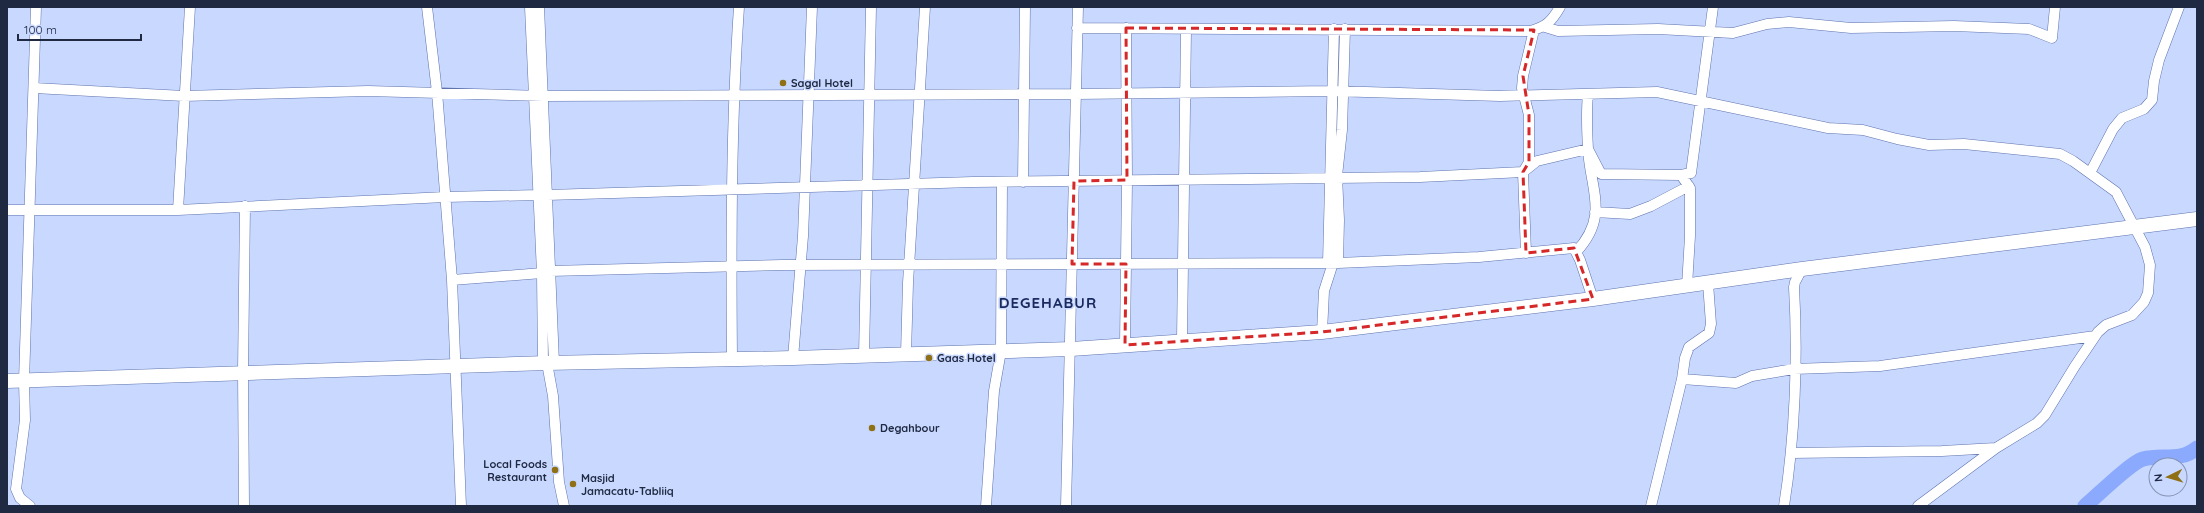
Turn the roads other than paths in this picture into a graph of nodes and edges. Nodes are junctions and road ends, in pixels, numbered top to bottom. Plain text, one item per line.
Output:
1 (36, 7) edge
2 (190, 7) edge
3 (427, 7) edge
4 (530, 7) edge
5 (539, 7) edge
6 (740, 7) edge
7 (812, 7) edge
8 (871, 7) edge
9 (925, 7) edge
10 (1025, 7) edge
11 (1078, 7) edge
12 (1560, 7) edge
13 (1713, 7) edge
14 (2055, 7) edge
15 (2179, 7) edge
16 (1545, 27) junction
17 (1077, 28) junction
18 (1126, 28) junction
19 (1186, 29) junction
20 (1334, 29) junction
21 (1345, 29) junction
22 (1534, 30) junction
23 (1710, 32) junction
24 (34, 88) junction
25 (1332, 91) junction
26 (1343, 91) junction
27 (437, 92) junction
28 (1127, 93) junction
29 (1185, 93) junction
30 (870, 94) junction
31 (920, 94) junction
32 (1024, 94) junction
33 (1076, 94) junction
34 (1588, 94) junction
35 (734, 95) junction
36 (809, 95) junction
37 (1524, 95) junction
38 (184, 96) junction
39 (538, 96) junction
40 (1700, 102) junction
41 (1337, 130) junction
42 (1588, 149) junction
43 (1523, 172) junction
44 (2090, 173) junction
45 (1681, 175) junction
46 (1333, 177) junction
47 (1184, 179) junction
48 (1127, 180) junction
49 (1074, 181) junction
50 (1002, 182) junction
51 (1023, 182) junction
52 (914, 184) junction
53 (868, 186) junction
54 (1689, 186) junction
55 (805, 188) junction
56 (732, 190) junction
57 (543, 195) junction
58 (446, 196) junction
59 (245, 206) junction
60 (30, 209) junction
61 (7, 210) edge
62 (178, 210) junction
63 (1595, 212) junction
64 (2197, 218) edge
65 (1329, 220) junction
66 (1339, 220) junction
67 (2134, 227) junction
68 (1576, 252) junction
69 (1526, 253) junction
70 (1333, 263) junction
71 (1002, 264) junction
72 (1072, 264) junction
73 (1126, 264) junction
74 (1183, 264) junction
75 (801, 265) junction
76 (866, 265) junction
77 (909, 265) junction
78 (731, 266) junction
79 (1802, 269) junction
80 (546, 272) junction
81 (452, 280) junction
82 (1708, 283) junction
83 (1687, 286) junction
84 (1593, 300) junction
85 (1322, 332) junction
86 (2095, 336) junction
87 (1182, 341) junction
88 (1125, 345) junction
89 (1071, 349) junction
90 (1001, 351) junction
91 (906, 354) junction
92 (864, 356) junction
93 (793, 358) junction
94 (732, 359) junction
95 (548, 363) junction
96 (455, 367) junction
97 (1794, 369) junction
98 (243, 372) junction
99 (1682, 379) junction
100 (24, 380) junction
101 (7, 381) edge
102 (1996, 448) junction
103 (1791, 453) junction
104 (30, 506) edge
105 (244, 506) edge
106 (461, 506) edge
107 (564, 506) edge
108 (986, 506) edge
109 (1066, 506) edge
110 (1651, 506) edge
111 (1784, 506) edge
112 (1918, 506) edge

1 - 24 street
2 - 38 street
3 - 27 street
4 - 39 street
5 - 39 street
6 - 35 street
7 - 36 street
8 - 30 street
9 - 31 street
10 - 32 street
11 - 17 street
12 - 16 street
13 - 23 street
14 - 23 street
15 - 44 street
16 - 22 street
16 - 23 street
17 - 18 street
17 - 33 street
18 - 19 street
18 - 28 street
19 - 20 street
19 - 29 street
20 - 21 street
20 - 25 street
21 - 22 street
21 - 26 street
22 - 37 street
23 - 40 street
24 - 38 street
24 - 60 street
25 - 26 street
25 - 29 street
25 - 41 street
26 - 37 street
26 - 41 street
27 - 38 street
27 - 39 street
27 - 58 street
28 - 29 street
28 - 33 street
28 - 48 street
29 - 47 street
30 - 31 street
30 - 36 street
30 - 53 street
31 - 32 street
31 - 52 street
32 - 33 street
32 - 51 street
33 - 49 street
34 - 37 street
34 - 40 street
34 - 42 street
35 - 36 street
35 - 39 street
35 - 56 street
36 - 55 street
37 - 43 street
38 - 62 street
39 - 57 street
40 - 44 street
40 - 45 street
41 - 46 street
42 - 43 street
42 - 45 street
42 - 63 street
43 - 46 street
43 - 69 street
44 - 67 street
45 - 54 street
46 - 47 street
46 - 65 street
46 - 66 street
47 - 48 street
47 - 74 street
48 - 49 street
48 - 73 street
49 - 51 street
49 - 72 street
50 - 51 street
50 - 52 street
50 - 71 street
52 - 53 street
52 - 77 street
53 - 55 street
53 - 76 street
54 - 63 street
54 - 83 street
55 - 56 street
55 - 75 street
56 - 57 street
56 - 78 street
57 - 58 street
57 - 80 street
58 - 59 street
58 - 81 street
59 - 62 street
59 - 98 street
60 - 61 street
60 - 62 street
60 - 100 street
63 - 68 street
64 - 67 highway
65 - 66 street
65 - 70 street
66 - 70 street
67 - 79 highway
67 - 86 street
68 - 69 street
68 - 84 street
69 - 70 street
70 - 74 street
70 - 85 street
71 - 72 street
71 - 77 street
71 - 90 street
72 - 73 street
72 - 89 street
73 - 74 street
73 - 88 street
74 - 87 street
75 - 76 street
75 - 78 street
75 - 93 street
76 - 77 street
76 - 92 street
77 - 91 street
78 - 80 street
78 - 94 street
79 - 82 highway
79 - 97 street
80 - 81 street
80 - 95 street
81 - 96 street
82 - 83 highway
82 - 99 street
83 - 84 highway
84 - 85 highway
85 - 87 highway
86 - 97 street
86 - 102 street
87 - 88 highway
88 - 89 highway
89 - 90 highway
89 - 109 street
90 - 91 highway
90 - 108 street
91 - 92 highway
92 - 93 highway
93 - 94 highway
94 - 95 highway
95 - 96 highway
95 - 107 street
96 - 98 highway
96 - 106 street
97 - 99 street
97 - 103 street
98 - 100 highway
98 - 105 street
99 - 110 street
100 - 101 highway
100 - 104 street
102 - 103 street
102 - 112 street
103 - 111 street

